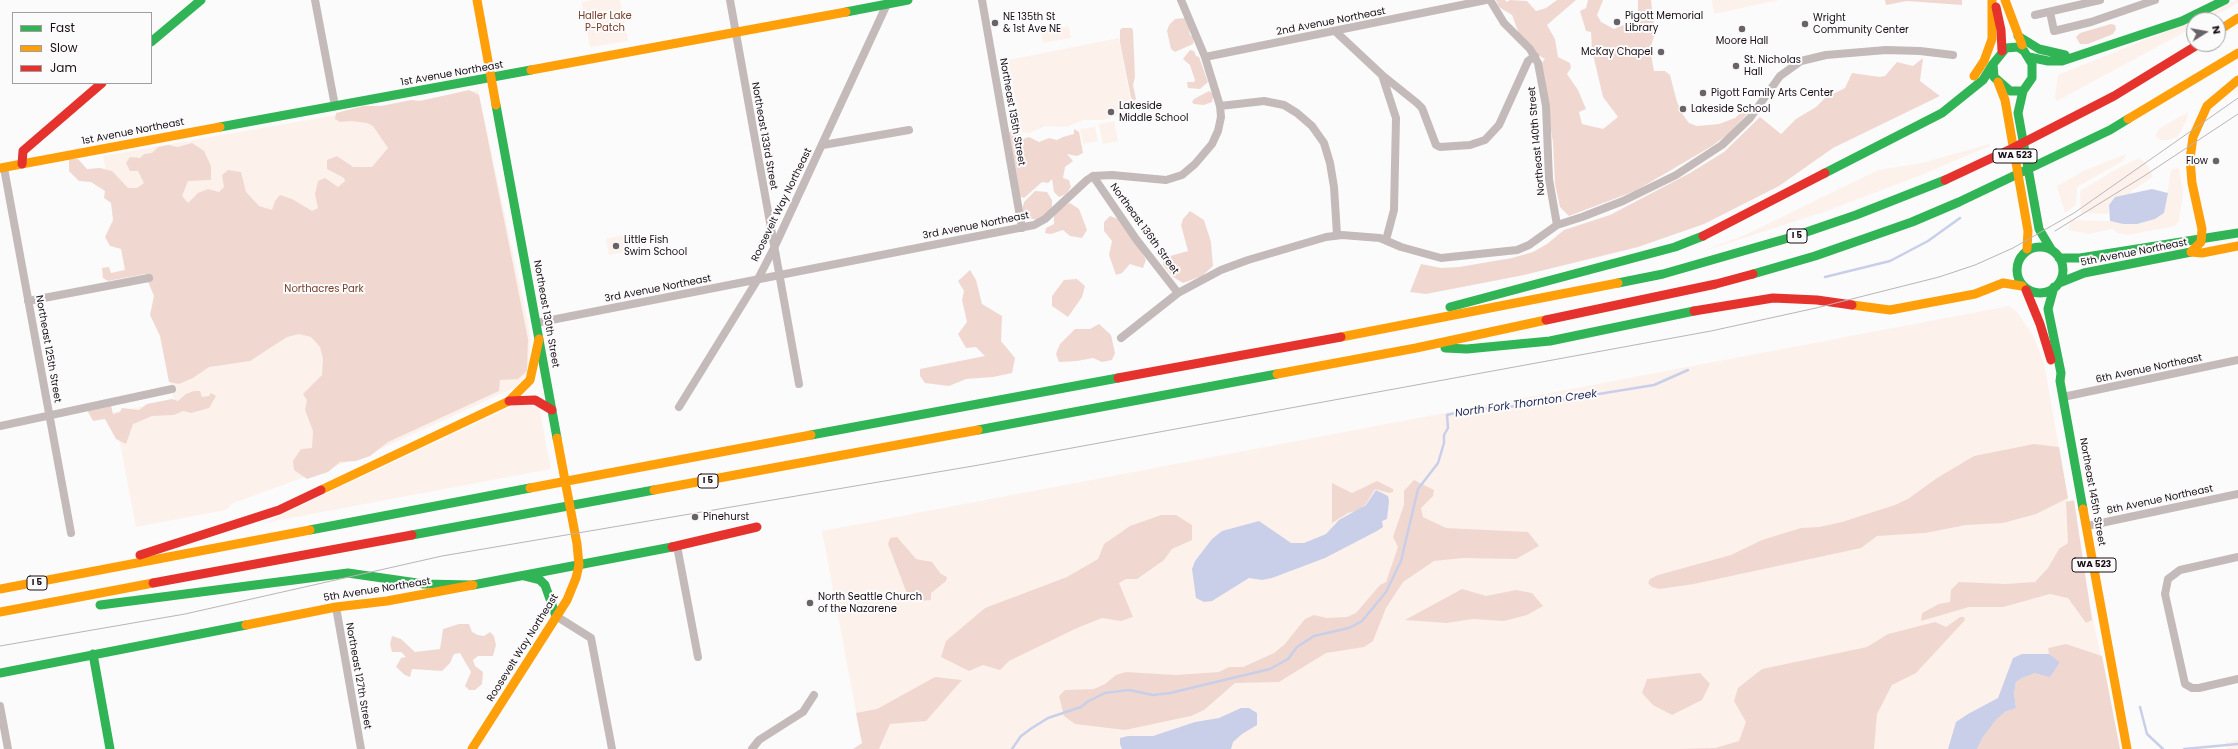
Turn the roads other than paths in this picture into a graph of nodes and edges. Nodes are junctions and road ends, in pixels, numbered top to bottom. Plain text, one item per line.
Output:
1 (201, 0) edge
2 (315, 0) edge
3 (477, 0) edge
4 (730, 0) edge
5 (908, 0) edge
6 (982, 0) edge
7 (1181, 0) edge
8 (1486, 0) edge
9 (1490, 0) edge
10 (1993, 0) edge
11 (2005, 0) edge
12 (2100, 0) edge
13 (2155, 0) edge
14 (2225, 0) edge
15 (888, 2) edge
16 (2050, 12) junction
17 (2035, 15) dead end
18 (2238, 18) edge
19 (2226, 26) edge
20 (1335, 31) junction
21 (736, 32) junction
22 (2018, 36) junction
23 (152, 41) edge
24 (2002, 51) junction
25 (2186, 52) edge
26 (2238, 53) edge
27 (2027, 54) junction
28 (1953, 55) dead end
29 (1535, 56) junction
30 (2072, 56) junction
31 (1205, 57) junction
32 (1993, 64) junction
33 (1382, 75) junction
34 (491, 78) junction
35 (2238, 80) edge
36 (1997, 81) junction
37 (101, 84) edge
38 (2021, 95) junction
39 (1962, 98) junction
40 (335, 106) junction
41 (1220, 106) junction
42 (909, 130) dead end
43 (823, 145) junction
44 (22, 164) junction
45 (2, 168) edge
46 (1094, 176) junction
47 (1557, 225) junction
48 (1022, 228) junction
49 (2238, 233) edge
50 (1336, 235) junction
51 (2202, 239) junction
52 (1386, 240) junction
53 (2238, 246) edge
54 (774, 248) junction
55 (2027, 249) junction
56 (2051, 249) junction
57 (2191, 252) junction
58 (2059, 258) junction
59 (780, 275) junction
60 (149, 278) dead end
61 (758, 279) junction
62 (2056, 285) junction
63 (2024, 288) junction
64 (1178, 293) junction
65 (28, 301) junction
66 (536, 323) junction
67 (1361, 333) junction
68 (1120, 338) dead end
69 (539, 339) junction
70 (1416, 348) junction
71 (2238, 360) edge
72 (2060, 381) junction
73 (799, 384) dead end
74 (172, 390) dead end
75 (2063, 397) junction
76 (509, 401) junction
77 (680, 407) dead end
78 (552, 410) junction
79 (49, 416) junction
80 (0, 426) edge
81 (2238, 494) edge
82 (2087, 526) junction
83 (757, 527) dead end
84 (71, 533) dead end
85 (677, 546) junction
86 (579, 554) joint
87 (2238, 557) edge
88 (579, 564) junction
89 (74, 576) junction
90 (516, 576) junction
91 (472, 584) junction
92 (0, 589) edge
93 (92, 606) dead end
94 (336, 607) junction
95 (61, 610) dead end
96 (0, 612) edge
97 (556, 616) junction
98 (0, 620) edge
99 (93, 654) junction
100 (698, 656) dead end
101 (0, 673) edge
102 (2238, 679) edge
103 (814, 695) dead end
104 (0, 706) edge
105 (8, 749) edge
106 (110, 749) edge
107 (361, 749) edge
108 (472, 749) edge
109 (612, 749) edge
110 (752, 749) edge
111 (2127, 749) edge

1 - 23 main road
2 - 40 street
3 - 34 main road, Northeast 130th Street
4 - 21 street, Northeast 133rd Street
5 - 15 main road, 1st Avenue Northeast
6 - 48 street, Northeast 135th Street
7 - 31 street
8 - 20 street, 2nd Avenue Northeast
9 - 29 street, Northeast 140th Street
10 - 24 main road
10 - 39 main road
11 - 22 main road, WA 523
12 - 16 street
13 - 16 street
14 - 30 main road
15 - 21 main road, 1st Avenue Northeast
15 - 43 street, Roosevelt Way Northeast
16 - 17 street
18 - 19 main road
20 - 31 street, 2nd Avenue Northeast
20 - 33 street
21 - 34 main road, 1st Avenue Northeast
21 - 54 street, Northeast 133rd Street
22 - 27 main road, WA 523
22 - 30 main road
24 - 27 main road
24 - 32 main road
25 - 67 main road, I 5
26 - 70 main road, I 5
27 - 30 main road
27 - 38 main road, WA 523
28 - 47 street
29 - 33 street
29 - 47 street, Northeast 140th Street
31 - 41 street
32 - 36 main road, WA 523
32 - 39 main road
33 - 52 street
34 - 40 main road, 1st Avenue Northeast
34 - 66 main road, Northeast 130th Street
35 - 51 main road
36 - 38 main road
36 - 55 main road, WA 523
37 - 44 main road
38 - 56 main road, WA 523
39 - 67 main road
40 - 44 main road, 1st Avenue Northeast
41 - 46 street
41 - 50 street
42 - 43 street
43 - 54 street, Roosevelt Way Northeast
44 - 45 main road, 1st Avenue Northeast
45 - 65 street, Northeast 125th Street
46 - 48 street, 3rd Avenue Northeast
46 - 64 street, Northeast 136th Street
47 - 52 street
48 - 59 street, 3rd Avenue Northeast
49 - 51 main road, 5th Avenue Northeast
50 - 52 street
50 - 64 street
51 - 57 main road
51 - 58 main road, 5th Avenue Northeast
53 - 57 main road, 5th Avenue Northeast
54 - 59 street, Northeast 133rd Street
54 - 61 street, Roosevelt Way Northeast
55 - 56 main road
55 - 63 main road
56 - 58 main road
57 - 62 main road, 5th Avenue Northeast
58 - 62 main road
59 - 61 street, 3rd Avenue Northeast
59 - 73 street, Northeast 133rd Street
60 - 65 street
61 - 66 street, 3rd Avenue Northeast
61 - 77 street, Roosevelt Way Northeast
62 - 63 main road
62 - 72 main road, Northeast 145th Street
63 - 70 main road
63 - 72 main road, Northeast 145th Street
64 - 68 street
65 - 79 street, Northeast 125th Street
66 - 69 main road, Northeast 130th Street
67 - 89 main road, I 5
69 - 76 main road
69 - 78 main road, Northeast 130th Street
70 - 96 main road, I 5
71 - 75 street, 6th Avenue Northeast
72 - 75 main road, Northeast 145th Street / WA 523
74 - 79 street
75 - 82 main road, Northeast 145th Street / WA 523
76 - 78 main road
76 - 89 main road
78 - 86 main road, Northeast 130th Street
79 - 80 street
79 - 84 street, Northeast 125th Street
81 - 82 street, 8th Avenue Northeast
82 - 111 main road, Northeast 145th Street / WA 523
83 - 85 main road, 5th Avenue Northeast
85 - 88 main road, 5th Avenue Northeast
85 - 100 street
86 - 88 main road, Roosevelt Way Northeast
87 - 102 street
88 - 90 main road, 5th Avenue Northeast
88 - 97 main road, Roosevelt Way Northeast
89 - 92 main road, I 5
90 - 91 main road, 5th Avenue Northeast
90 - 97 main road
91 - 93 main road
91 - 94 main road, 5th Avenue Northeast
94 - 99 main road, 5th Avenue Northeast
94 - 107 street, Northeast 127th Street
95 - 98 main road
97 - 108 main road, Roosevelt Way Northeast
97 - 109 street
99 - 101 main road, 5th Avenue Northeast
99 - 106 main road
103 - 110 street
104 - 105 street

